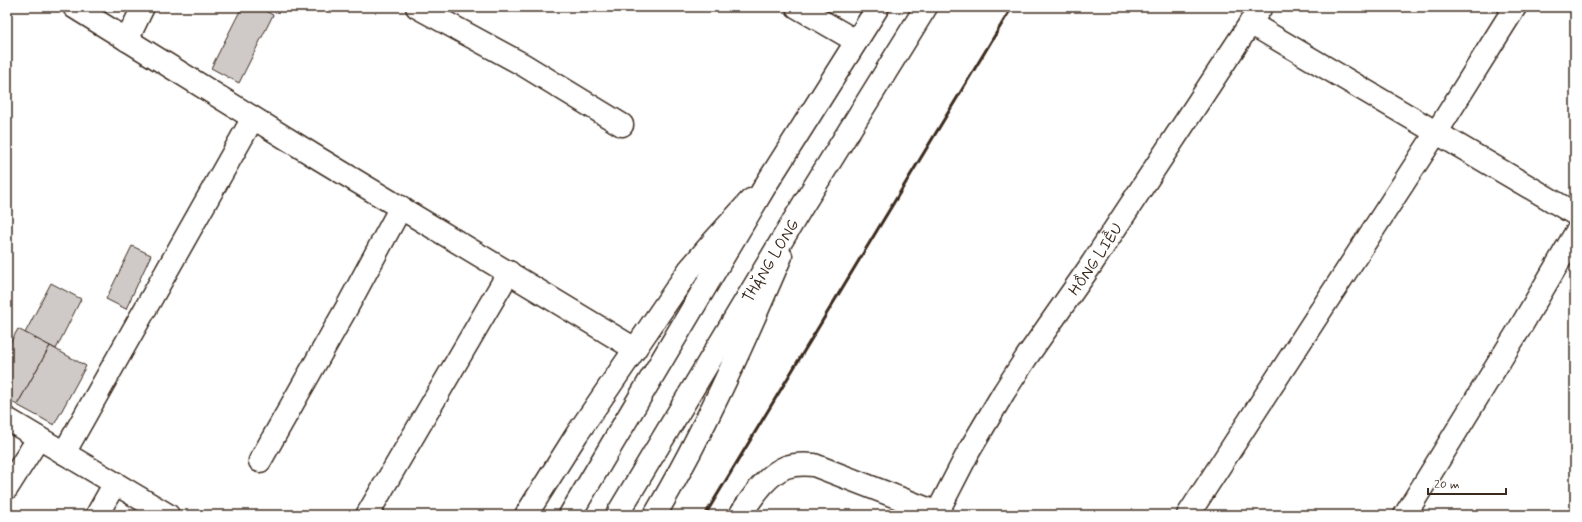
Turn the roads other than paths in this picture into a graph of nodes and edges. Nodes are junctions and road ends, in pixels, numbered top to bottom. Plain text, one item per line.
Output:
1 (74, 7) edge
2 (143, 7) edge
3 (417, 7) edge
4 (797, 7) edge
5 (878, 7) edge
6 (926, 7) edge
7 (1515, 7) edge
8 (1256, 15) edge
9 (127, 40) junction
10 (856, 41) junction
11 (253, 118) junction
12 (622, 125) dead end
13 (1436, 133) junction
14 (767, 183) junction
15 (803, 205) junction
16 (401, 207) junction
17 (1575, 214) edge
18 (1575, 234) edge
19 (509, 272) junction
20 (635, 349) junction
21 (7, 419) edge
22 (38, 439) junction
23 (64, 453) junction
24 (260, 461) dead end
25 (115, 483) junction
26 (7, 488) edge
27 (938, 514) edge
28 (97, 515) edge
29 (168, 515) edge
30 (367, 515) edge
31 (526, 515) edge
32 (570, 515) edge
33 (617, 515) edge
34 (655, 515) edge
35 (740, 515) edge
36 (1188, 515) edge
37 (1405, 515) edge

1 - 9 street
2 - 9 street
3 - 12 street
4 - 10 street
5 - 10 street
6 - 15 street, THĂNG LONG
7 - 13 street
8 - 13 street
8 - 27 street, HỒNG LIỄU
9 - 11 street
10 - 14 street
11 - 16 street
11 - 23 street
13 - 17 street
13 - 36 street
14 - 20 street
14 - 32 street
15 - 33 street, THĂNG LONG
15 - 34 street
16 - 19 street
16 - 24 street
18 - 37 street
19 - 20 street
19 - 30 street
20 - 31 street
21 - 22 street
22 - 23 street
22 - 26 street
23 - 25 street
25 - 28 street
25 - 29 street
27 - 35 street

